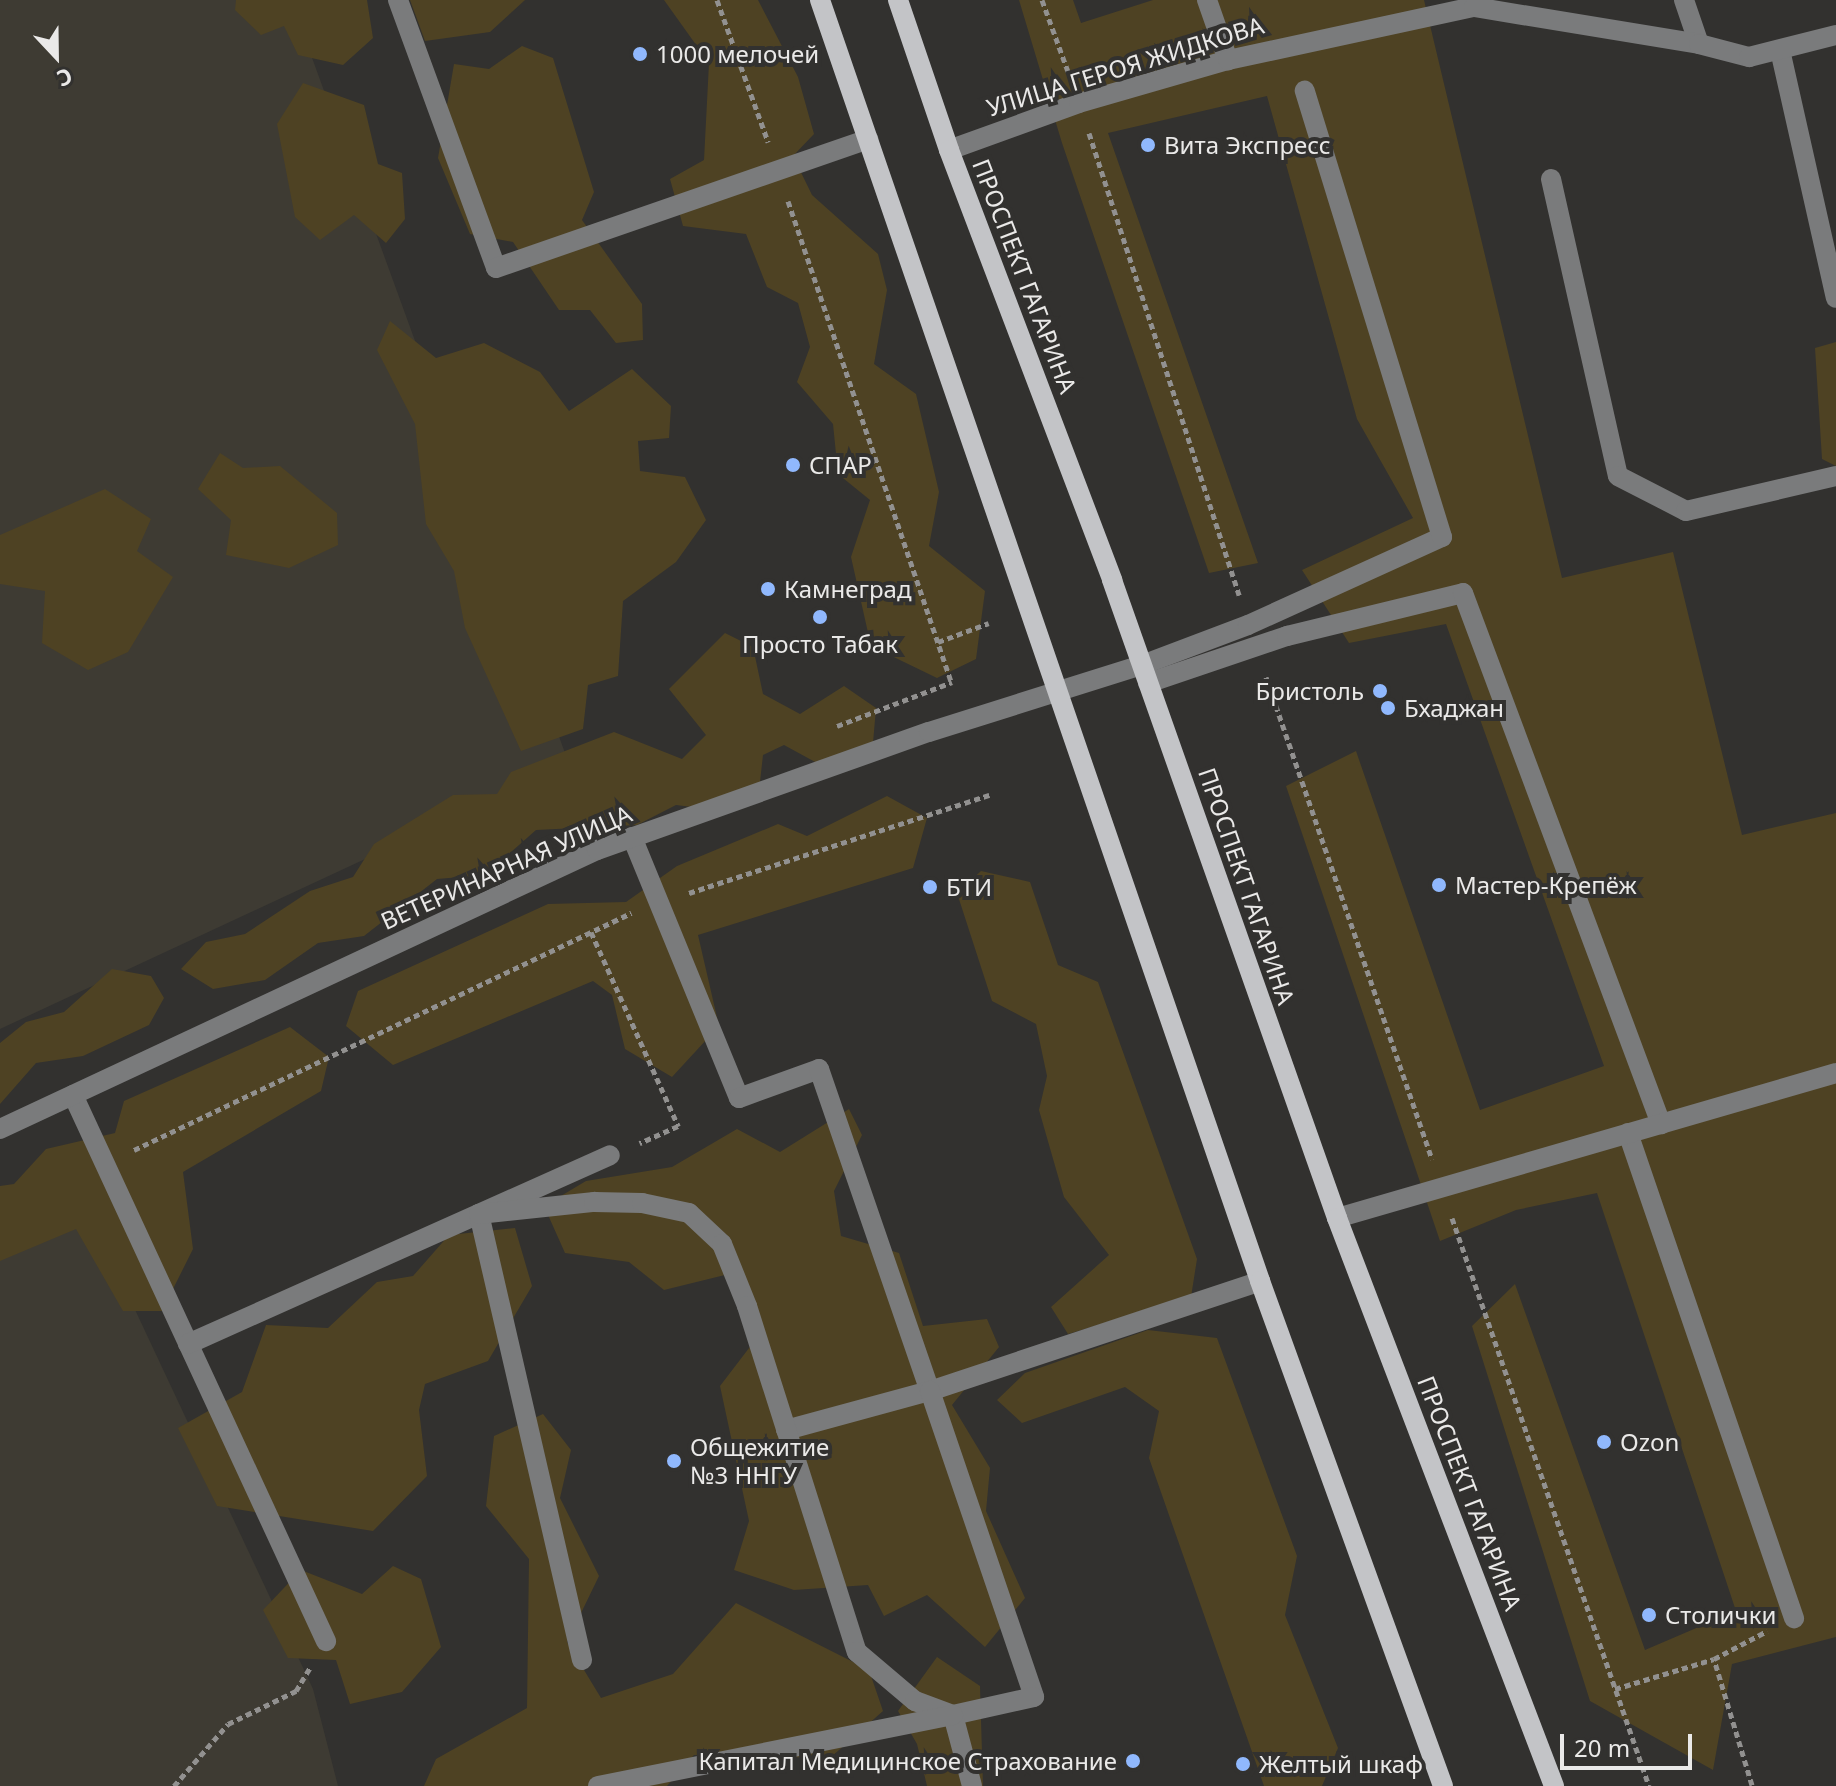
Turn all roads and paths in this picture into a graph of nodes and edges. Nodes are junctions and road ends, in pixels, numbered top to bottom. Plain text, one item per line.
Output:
1 (398, 0) edge
2 (717, 0) edge
3 (820, 0) edge
4 (898, 0) edge
5 (1042, 0) edge
6 (1207, 0) edge
7 (1684, 0) edge
8 (1836, 35) edge
9 (1699, 44) junction
10 (1780, 50) junction
11 (1228, 60) junction
12 (1305, 91) dead end
13 (1079, 103) junction
14 (868, 139) junction
15 (949, 150) junction
16 (778, 171) junction
17 (1551, 179) dead end
18 (1836, 298) edge
19 (1836, 476) edge
20 (989, 623) dead end
21 (1248, 625) junction
22 (938, 642) junction
23 (1145, 674) junction
24 (1058, 693) junction
25 (965, 722) junction
26 (989, 795) dead end
27 (632, 837) junction
28 (659, 903) junction
29 (591, 932) junction
30 (1836, 1073) edge
31 (73, 1095) junction
32 (1661, 1124) junction
33 (0, 1129) edge
34 (1628, 1133) junction
35 (610, 1155) joint
36 (105, 1165) junction
37 (479, 1214) junction
38 (1337, 1218) junction
39 (1260, 1281) junction
40 (188, 1344) junction
41 (930, 1391) junction
42 (786, 1430) junction
43 (1794, 1618) joint
44 (326, 1641) joint
45 (1714, 1659) junction
46 (582, 1660) dead end
47 (1615, 1689) dead end
48 (953, 1715) junction
49 (1752, 1785) edge
50 (174, 1786) edge
51 (598, 1786) edge
52 (972, 1786) edge
53 (1443, 1786) edge
54 (1554, 1786) edge

1 - 16 street
2 - 16 path
3 - 14 main road
4 - 15 main road, ПРОСПЕКТ ГАГАРИНА
5 - 13 path
6 - 11 street
7 - 9 street
8 - 10 street, УЛИЦА ГЕРОЯ ЖИДКОВА
9 - 10 street, УЛИЦА ГЕРОЯ ЖИДКОВА
9 - 11 street, УЛИЦА ГЕРОЯ ЖИДКОВА
10 - 18 street
11 - 13 street, УЛИЦА ГЕРОЯ ЖИДКОВА
12 - 21 street
13 - 15 street, УЛИЦА ГЕРОЯ ЖИДКОВА
13 - 21 path
14 - 16 street
14 - 24 main road
15 - 23 main road, ПРОСПЕКТ ГАГАРИНА
16 - 22 path
17 - 19 street
20 - 22 path
21 - 23 street
22 - 25 path
23 - 24 street, ВЕТЕРИНАРНАЯ УЛИЦА
23 - 32 street
23 - 38 main road, ПРОСПЕКТ ГАГАРИНА
24 - 25 street, ВЕТЕРИНАРНАЯ УЛИЦА
24 - 39 main road
25 - 27 street, ВЕТЕРИНАРНАЯ УЛИЦА
26 - 28 path
27 - 28 street
27 - 31 street, ВЕТЕРИНАРНАЯ УЛИЦА
28 - 29 path
28 - 41 street
29 - 35 path
29 - 36 path
30 - 32 street
31 - 33 street, ВЕТЕРИНАРНАЯ УЛИЦА
31 - 36 street
32 - 34 street
34 - 38 street
34 - 43 street
35 - 37 street
36 - 40 street
37 - 40 street
37 - 42 street
37 - 46 street
38 - 54 main road, ПРОСПЕКТ ГАГАРИНА
39 - 41 street
39 - 53 main road
40 - 44 street
41 - 42 street
41 - 48 street
42 - 48 street
43 - 45 path
44 - 50 path
45 - 47 path
45 - 49 path
48 - 51 street
48 - 52 street

